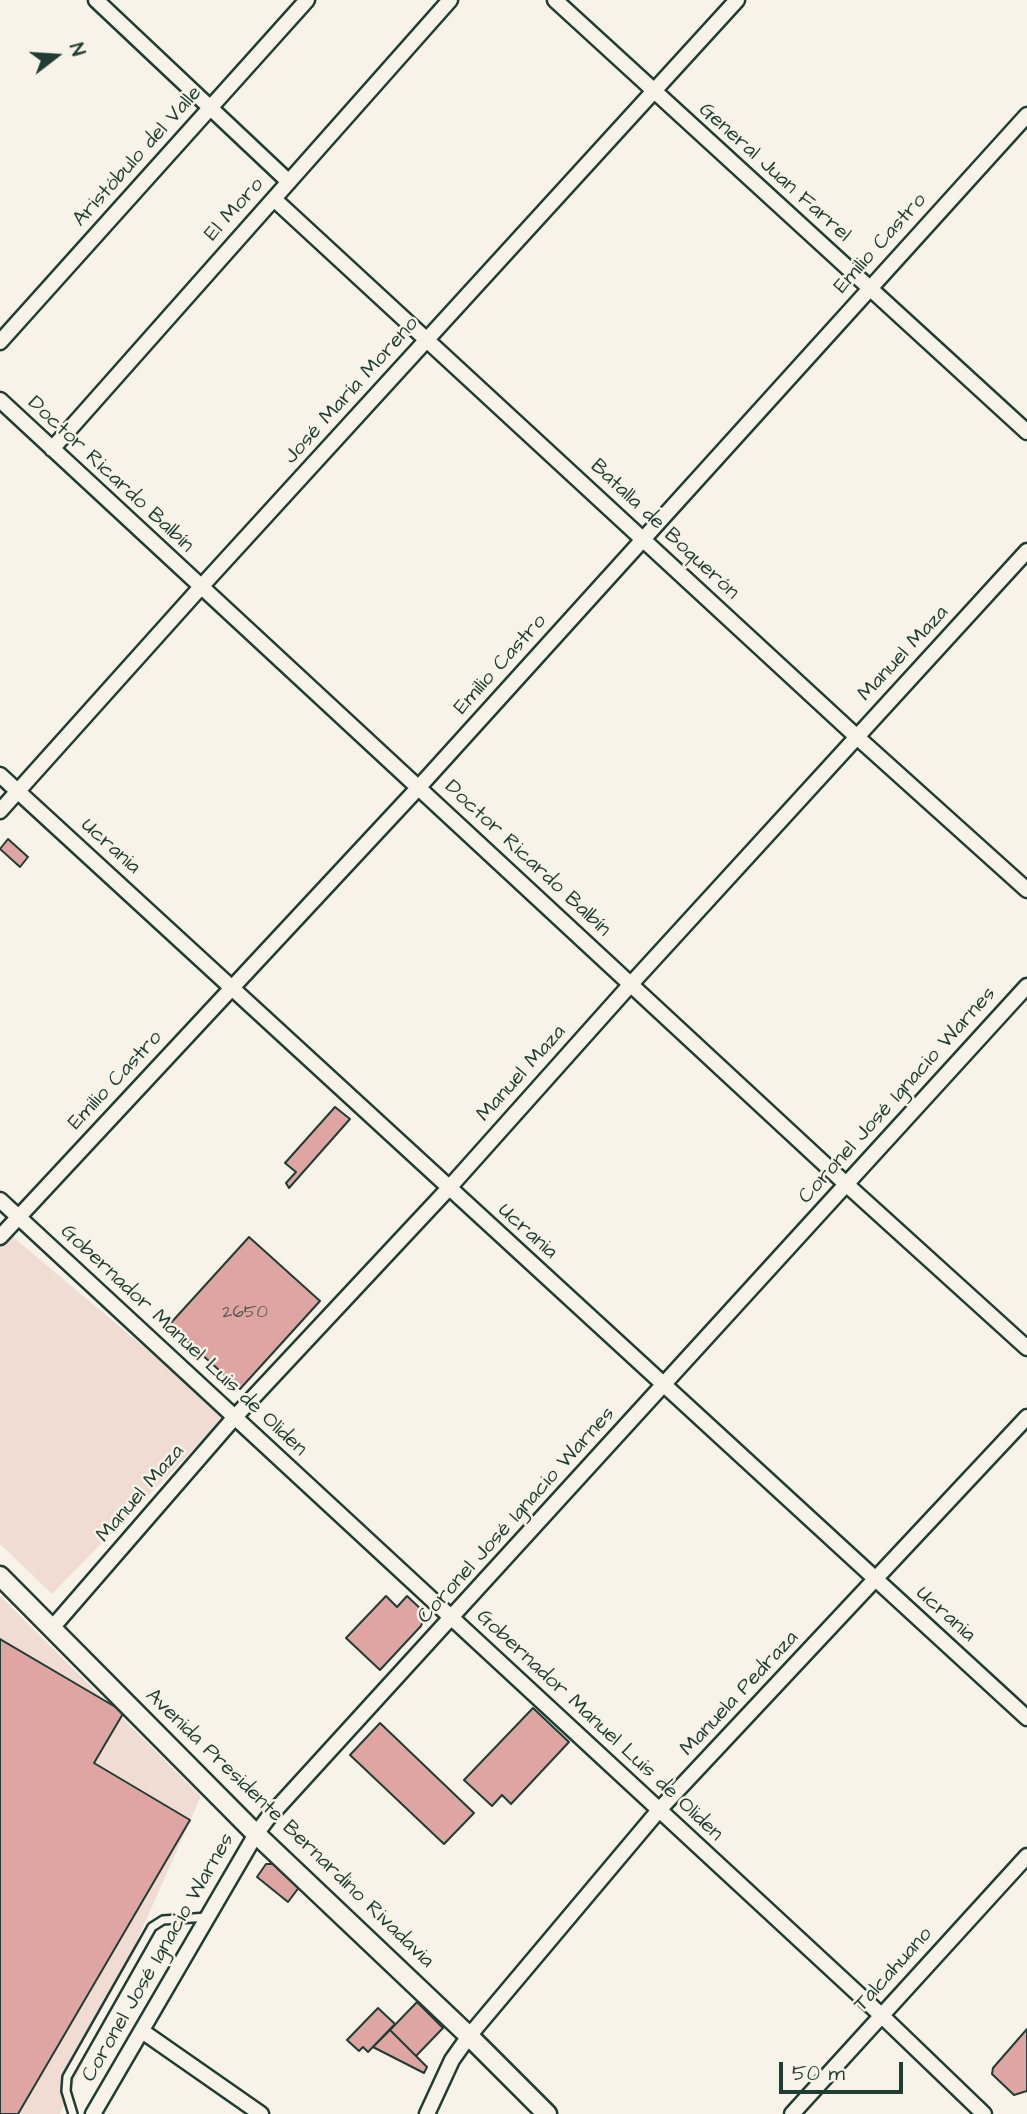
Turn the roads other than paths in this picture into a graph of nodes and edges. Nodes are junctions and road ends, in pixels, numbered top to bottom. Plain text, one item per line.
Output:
1 (96, 0) edge
2 (307, 0) edge
3 (450, 0) edge
4 (555, 0) edge
5 (737, 0) edge
6 (653, 91) junction
7 (210, 108) junction
8 (1027, 115) edge
9 (289, 182) junction
10 (274, 199) junction
11 (870, 288) junction
12 (428, 339) junction
13 (0, 342) edge
14 (0, 400) edge
15 (1027, 432) edge
16 (51, 449) junction
17 (642, 539) junction
18 (1027, 551) edge
19 (200, 588) junction
20 (857, 737) junction
21 (0, 775) edge
22 (419, 787) junction
23 (18, 792) junction
24 (0, 811) edge
25 (1027, 890) edge
26 (631, 984) junction
27 (1027, 986) edge
28 (232, 987) junction
29 (846, 1184) junction
30 (448, 1189) junction
31 (0, 1200) edge
32 (19, 1217) junction
33 (0, 1237) edge
34 (1027, 1348) edge
35 (664, 1386) junction
36 (1027, 1417) edge
37 (234, 1419) junction
38 (0, 1577) edge
39 (876, 1580) junction
40 (452, 1619) junction
41 (52, 1628) junction
42 (1027, 1718) edge
43 (659, 1810) junction
44 (256, 1834) junction
45 (1027, 1856) edge
46 (208, 1917) junction
47 (881, 2015) junction
48 (142, 2031) junction
49 (469, 2036) junction
50 (73, 2114) edge
51 (93, 2114) edge
52 (261, 2114) edge
53 (427, 2114) edge
54 (547, 2114) edge
55 (792, 2114) edge
56 (984, 2114) edge

1 - 7 street
2 - 7 street, Aristóbulo del Valle
3 - 9 street, El Moro
4 - 6 street, General Juan Farrel
5 - 6 street, José María Moreno
6 - 11 street, General Juan Farrel
6 - 12 street, José María Moreno
7 - 9 street
7 - 13 street, Aristóbulo del Valle
8 - 11 street, Emilio Castro
9 - 10 street, El Moro
10 - 12 street, Batalla de Boquerón
10 - 16 street, El Moro
11 - 15 street, General Juan Farrel
11 - 17 street, Emilio Castro
12 - 17 street, Batalla de Boquerón
12 - 19 street, José María Moreno
14 - 16 street, Doctor Ricardo Balbín
16 - 19 street, Doctor Ricardo Balbín
17 - 20 street, Batalla de Boquerón
17 - 22 street, Emilio Castro
18 - 20 street, Manuel Maza
19 - 22 street, Doctor Ricardo Balbín
19 - 23 street, José María Moreno
20 - 25 street, Batalla de Boquerón
20 - 26 street, Manuel Maza
21 - 23 street, Ucrania
22 - 26 street, Doctor Ricardo Balbín
22 - 28 street, Emilio Castro
23 - 24 street, José María Moreno
23 - 28 street, Ucrania
26 - 29 street, Doctor Ricardo Balbín
26 - 30 street, Manuel Maza
27 - 29 street, Coronel José Ignacio Warnes
28 - 30 street, Ucrania
28 - 32 street, Emilio Castro
29 - 34 street, Doctor Ricardo Balbín
29 - 35 street, Coronel José Ignacio Warnes
30 - 35 street, Ucrania
30 - 37 street, Manuel Maza
31 - 32 street, Gobernador Manuel Luis de Oliden
32 - 33 street, Emilio Castro
32 - 37 street, Gobernador Manuel Luis de Oliden
35 - 39 street, Ucrania
35 - 40 street, Coronel José Ignacio Warnes
36 - 39 street, Manuela Pedraza
37 - 40 street, Gobernador Manuel Luis de Oliden
37 - 41 street, Manuel Maza
38 - 41 street, Avenida Presidente Bernardino Rivadavia
39 - 42 street, Ucrania
39 - 43 street, Manuela Pedraza
40 - 43 street, Gobernador Manuel Luis de Oliden
40 - 44 street, Coronel José Ignacio Warnes
41 - 44 street, Avenida Presidente Bernardino Rivadavia
43 - 47 street, Gobernador Manuel Luis de Oliden
43 - 49 street, Manuela Pedraza
44 - 46 street, Coronel José Ignacio Warnes
44 - 49 street, Avenida Presidente Bernardino Rivadavia
45 - 47 street, Talcahuano
46 - 48 street, Coronel José Ignacio Warnes
46 - 50 lane
47 - 55 street, Talcahuano
47 - 56 street, Gobernador Manuel Luis de Oliden
48 - 51 street, Coronel José Ignacio Warnes
48 - 52 street
49 - 53 street, Manuela Pedraza
49 - 54 street, Avenida Presidente Bernardino Rivadavia

